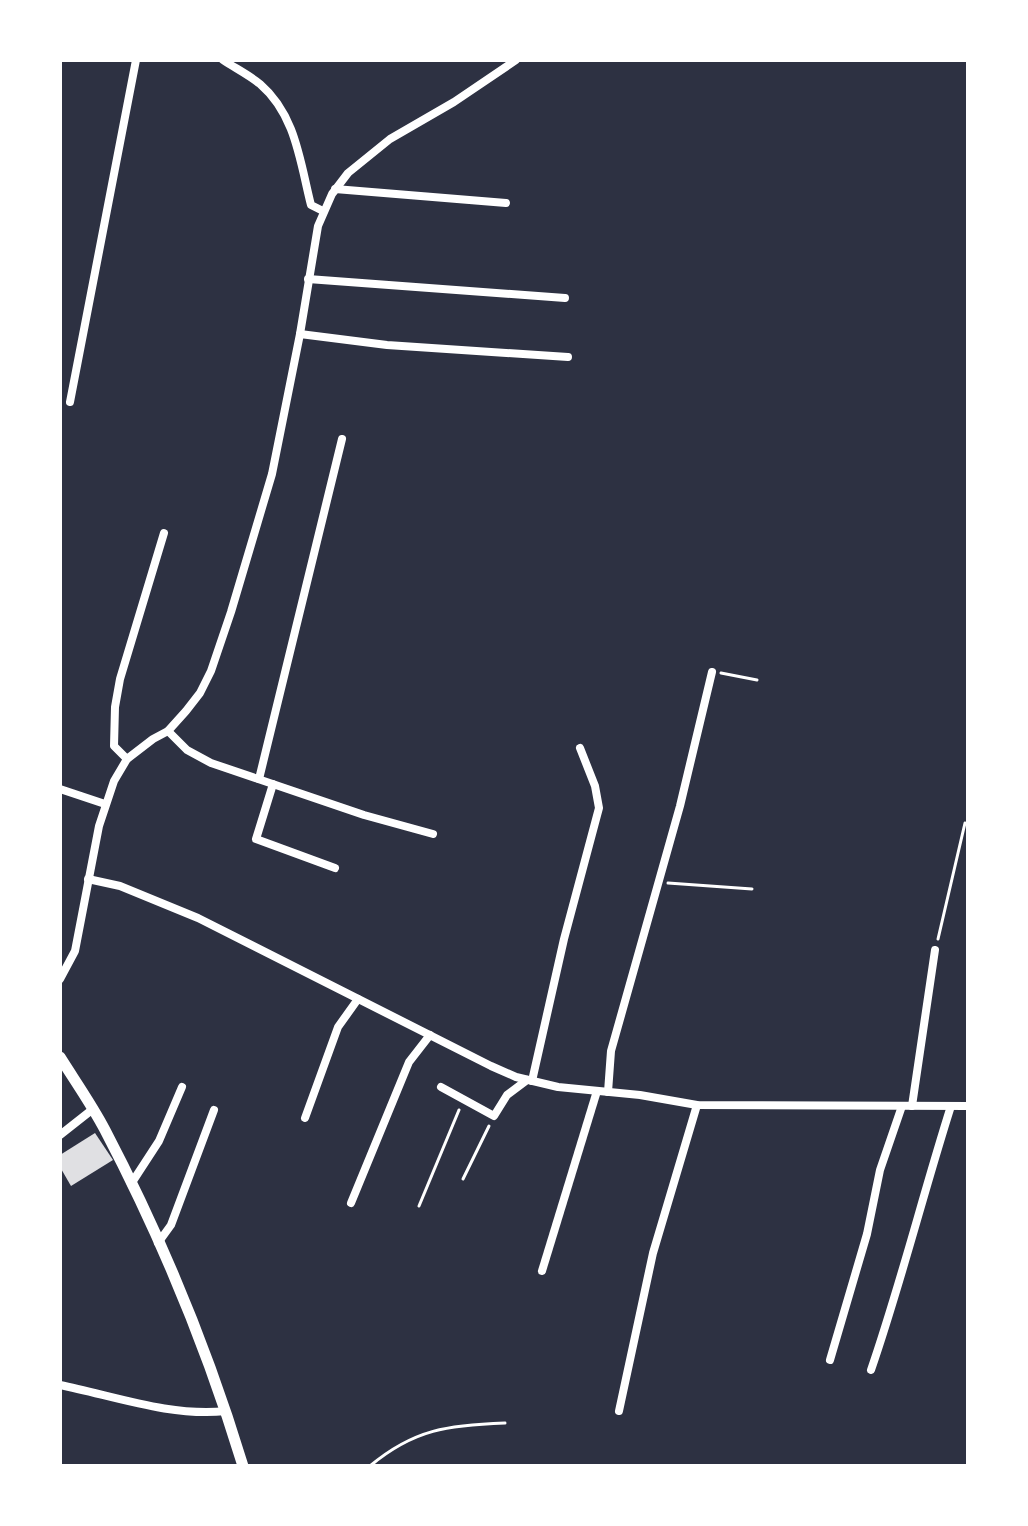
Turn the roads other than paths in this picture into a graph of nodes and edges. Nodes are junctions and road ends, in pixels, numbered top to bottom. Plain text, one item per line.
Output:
1 (136, 60) edge
2 (223, 60) edge
3 (516, 60) edge
4 (335, 189) junction
5 (506, 203) dead end
6 (323, 211) junction
7 (308, 279) junction
8 (565, 298) dead end
9 (300, 334) junction
10 (568, 357) dead end
11 (70, 402) dead end
12 (342, 439) dead end
13 (164, 533) dead end
14 (712, 672) road end
15 (168, 731) junction
16 (580, 748) dead end
17 (127, 759) junction
18 (259, 779) junction
19 (273, 784) junction
20 (60, 789) edge
21 (105, 804) junction
22 (433, 834) dead end
23 (335, 868) dead end
24 (88, 879) junction
25 (935, 950) road end
26 (60, 979) edge
27 (358, 999) junction
28 (430, 1035) junction
29 (60, 1057) edge
30 (529, 1081) junction
31 (182, 1087) dead end
32 (441, 1087) dead end
33 (597, 1091) junction
34 (608, 1092) junction
35 (697, 1105) junction
36 (907, 1106) junction
37 (951, 1106) junction
38 (968, 1106) edge
39 (93, 1109) junction
40 (214, 1110) dead end
41 (305, 1118) dead end
42 (60, 1135) edge
43 (131, 1184) junction
44 (351, 1203) dead end
45 (158, 1243) junction
46 (542, 1271) dead end
47 (830, 1360) dead end
48 (871, 1370) dead end
49 (60, 1385) edge
50 (226, 1411) junction
51 (619, 1411) dead end
52 (243, 1466) edge

1 - 11 street
2 - 6 street
3 - 4 street
4 - 5 street
4 - 6 street
6 - 7 street
7 - 8 street
7 - 9 street
9 - 10 street
9 - 15 street
12 - 18 street
13 - 17 street
14 - 34 street
15 - 17 street
15 - 18 street
16 - 30 street
17 - 21 street
18 - 19 street
19 - 22 street
19 - 23 street
20 - 21 street
21 - 24 street
24 - 26 street
24 - 27 street
25 - 36 street
27 - 28 street
27 - 41 street
28 - 30 street
28 - 44 street
29 - 39 main road
30 - 32 street
30 - 33 street
31 - 43 street
33 - 34 street
33 - 46 street
34 - 35 street
35 - 36 street
35 - 51 street
36 - 37 street
36 - 47 street
37 - 38 street
37 - 48 street
39 - 42 street
39 - 43 main road
40 - 45 street
43 - 45 main road
45 - 50 main road
49 - 50 street
50 - 52 main road

